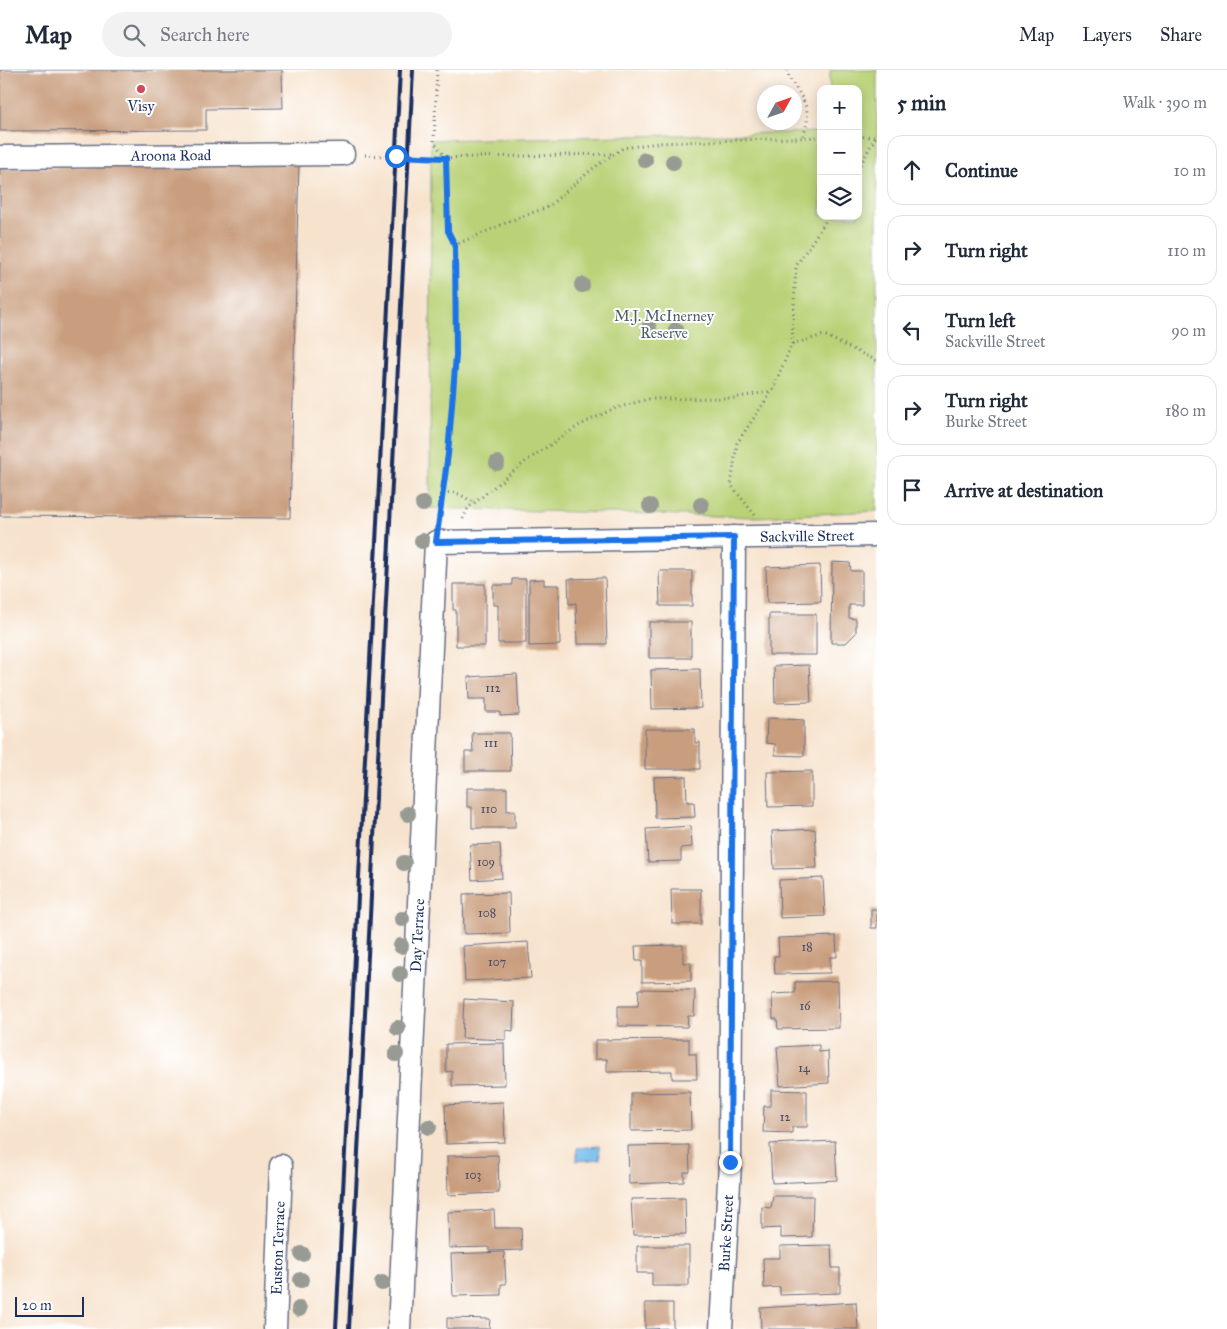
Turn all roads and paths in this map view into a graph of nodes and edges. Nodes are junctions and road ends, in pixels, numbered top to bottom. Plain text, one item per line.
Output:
1 (437, 70) edge
2 (788, 70) edge
3 (862, 136) edge
4 (876, 136) edge
5 (802, 138) junction
6 (817, 138) edge
7 (343, 154) joint
8 (614, 154) junction
9 (0, 156) edge
10 (446, 158) junction
11 (862, 162) edge
12 (827, 220) edge
13 (455, 245) junction
14 (792, 344) junction
15 (877, 361) edge
16 (772, 391) junction
17 (443, 492) junction
18 (474, 503) junction
19 (877, 535) edge
20 (734, 537) junction
21 (760, 537) junction
22 (445, 543) junction
23 (281, 1166) dead end
24 (275, 1329) edge
25 (399, 1329) edge
26 (721, 1329) edge

1 - 10 path
2 - 5 path
3 - 4 path
4 - 11 path
5 - 6 path
5 - 8 path
7 - 9 street, Aroona Road
7 - 10 path
8 - 10 path
8 - 13 path
10 - 13 path
12 - 14 path
13 - 17 path
14 - 15 path
14 - 16 path
16 - 18 path
16 - 21 path
17 - 18 path
17 - 22 path
18 - 22 path
19 - 21 street, Sackville Street
20 - 21 street, Sackville Street
20 - 22 street, Sackville Street
20 - 26 street, Burke Street
22 - 25 street, Day Terrace
23 - 24 street, Euston Terrace

